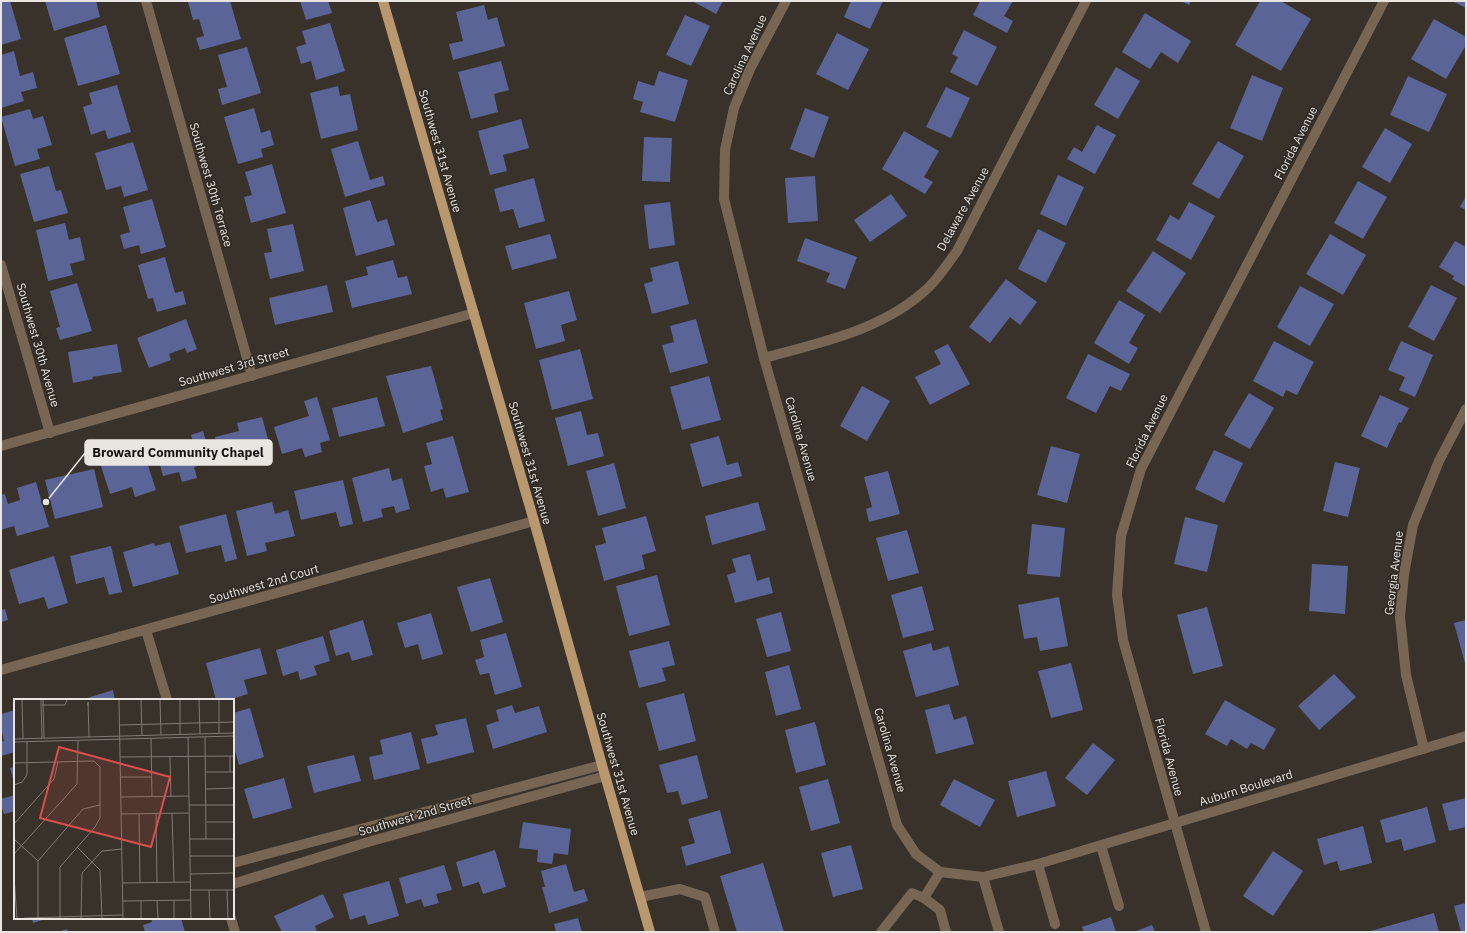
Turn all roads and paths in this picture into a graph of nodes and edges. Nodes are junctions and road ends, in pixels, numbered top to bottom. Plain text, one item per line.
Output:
1 (146, 1) edge
2 (383, 1) edge
3 (786, 1) edge
4 (1086, 1) edge
5 (1384, 1) edge
6 (1, 265) edge
7 (474, 313) junction
8 (764, 358) junction
9 (252, 376) junction
10 (1466, 410) edge
11 (50, 433) junction
12 (1, 446) edge
13 (534, 521) junction
14 (146, 630) junction
15 (1, 670) edge
16 (167, 699) edge
17 (1466, 736) edge
18 (1424, 749) junction
19 (602, 765) junction
20 (605, 776) junction
21 (1174, 823) junction
22 (1101, 846) junction
23 (234, 863) edge
24 (1038, 864) junction
25 (940, 872) junction
26 (983, 877) junction
27 (234, 884) edge
28 (640, 898) junction
29 (924, 898) junction
30 (1119, 906) dead end
31 (230, 919) edge
32 (1055, 924) dead end
33 (235, 932) edge
34 (650, 932) edge
35 (715, 932) edge
36 (881, 932) edge
37 (946, 932) edge
38 (1000, 932) edge
39 (1206, 932) edge

1 - 9 street, Southwest 30th Terrace
2 - 7 main road, Southwest 31st Avenue
3 - 8 street, Carolina Avenue
4 - 8 street, Delaware Avenue
5 - 21 street, Florida Avenue
6 - 11 street, Southwest 30th Avenue
7 - 9 street, Southwest 3rd Street
7 - 13 main road, Southwest 31st Avenue
8 - 25 street, Carolina Avenue
9 - 11 street, Southwest 3rd Street
10 - 18 street, Georgia Avenue
11 - 12 street, Southwest 3rd Street
13 - 14 street, Southwest 2nd Court
13 - 19 main road, Southwest 31st Avenue
14 - 15 street, Southwest 2nd Court
14 - 16 street
17 - 18 street, Auburn Boulevard
18 - 21 street, Auburn Boulevard
19 - 20 main road, Southwest 31st Avenue
19 - 23 street, Southwest 2nd Street
20 - 27 street, Southwest 2nd Street
20 - 28 main road, Southwest 31st Avenue
21 - 22 street, Auburn Boulevard
21 - 39 street, Florida Avenue
22 - 24 street, Auburn Boulevard
22 - 30 street
24 - 26 street, Auburn Boulevard
24 - 32 street
25 - 26 street, Auburn Boulevard
25 - 29 street
26 - 38 street
28 - 34 main road, Southwest 31st Avenue
28 - 35 street
29 - 36 street
29 - 37 street
31 - 33 street

